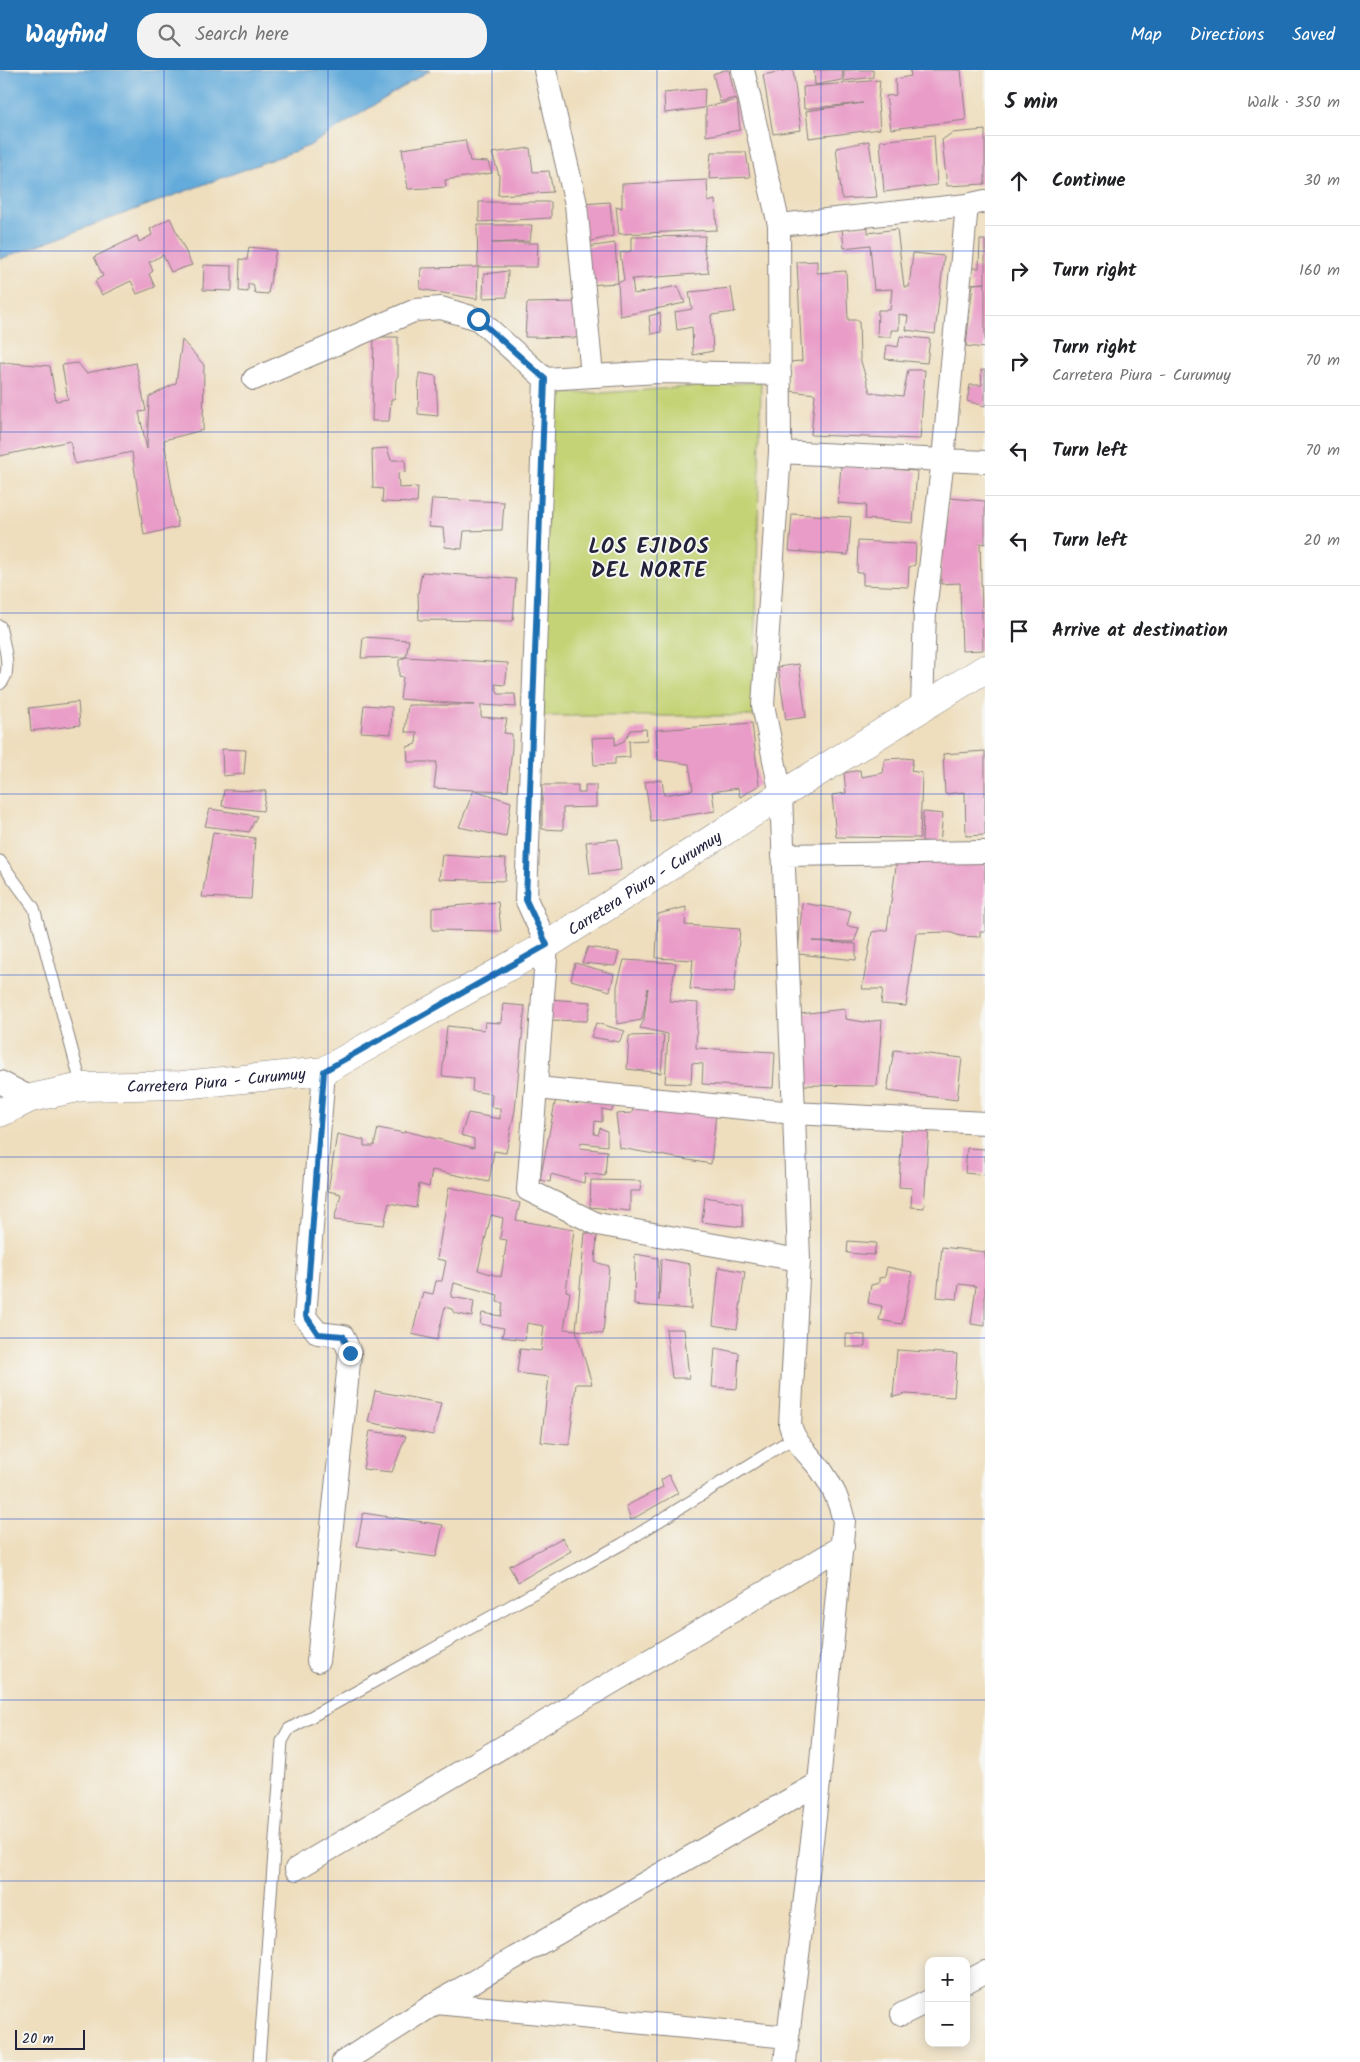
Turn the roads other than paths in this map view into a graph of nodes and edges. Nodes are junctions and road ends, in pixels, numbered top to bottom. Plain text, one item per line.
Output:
1 (545, 70) edge
2 (743, 70) edge
3 (976, 203) edge
4 (779, 225) junction
5 (780, 374) junction
6 (592, 376) junction
7 (254, 379) dead end
8 (545, 379) junction
9 (780, 452) junction
10 (943, 459) junction
11 (985, 462) edge
12 (0, 626) edge
13 (985, 669) edge
14 (0, 684) edge
15 (922, 707) junction
16 (781, 795) junction
17 (985, 852) edge
18 (783, 856) junction
19 (0, 861) edge
20 (547, 945) junction
21 (324, 1071) junction
22 (0, 1082) edge
23 (82, 1087) junction
24 (537, 1088) junction
25 (31, 1098) junction
26 (0, 1113) edge
27 (794, 1113) junction
28 (985, 1124) edge
29 (799, 1260) junction
30 (794, 1438) junction
31 (843, 1546) junction
32 (318, 1661) dead end
33 (818, 1783) junction
34 (296, 1868) dead end
35 (985, 1972) edge
36 (970, 1980) edge
37 (927, 2002) edge
38 (436, 2003) junction
39 (902, 2014) dead end
40 (788, 2037) junction
41 (347, 2061) edge
42 (259, 2062) edge
43 (785, 2062) edge

1 - 6 street
2 - 4 street
3 - 4 street
3 - 10 street
4 - 5 street
5 - 6 street
5 - 9 street
6 - 8 street
7 - 8 street
8 - 20 street
9 - 10 street
9 - 16 street
10 - 11 street
10 - 15 street
12 - 14 lane
13 - 15 main road, Carretera Piura - Curumuy
15 - 16 main road, Carretera Piura - Curumuy
16 - 18 street
16 - 20 main road, Carretera Piura - Curumuy
17 - 18 street
18 - 27 street
19 - 23 lane
20 - 21 main road, Carretera Piura - Curumuy
20 - 24 street
21 - 23 main road, Carretera Piura - Curumuy
21 - 32 street
22 - 25 street
23 - 25 main road, Carretera Piura - Curumuy
24 - 27 street
24 - 29 street
25 - 26 main road, Carretera Piura - Curumuy
27 - 28 street
27 - 29 street
29 - 30 street
30 - 31 street
30 - 42 lane
31 - 33 street
31 - 34 street
33 - 38 street
33 - 40 street
35 - 36 street
37 - 39 street
38 - 40 street
38 - 41 street
40 - 43 street

